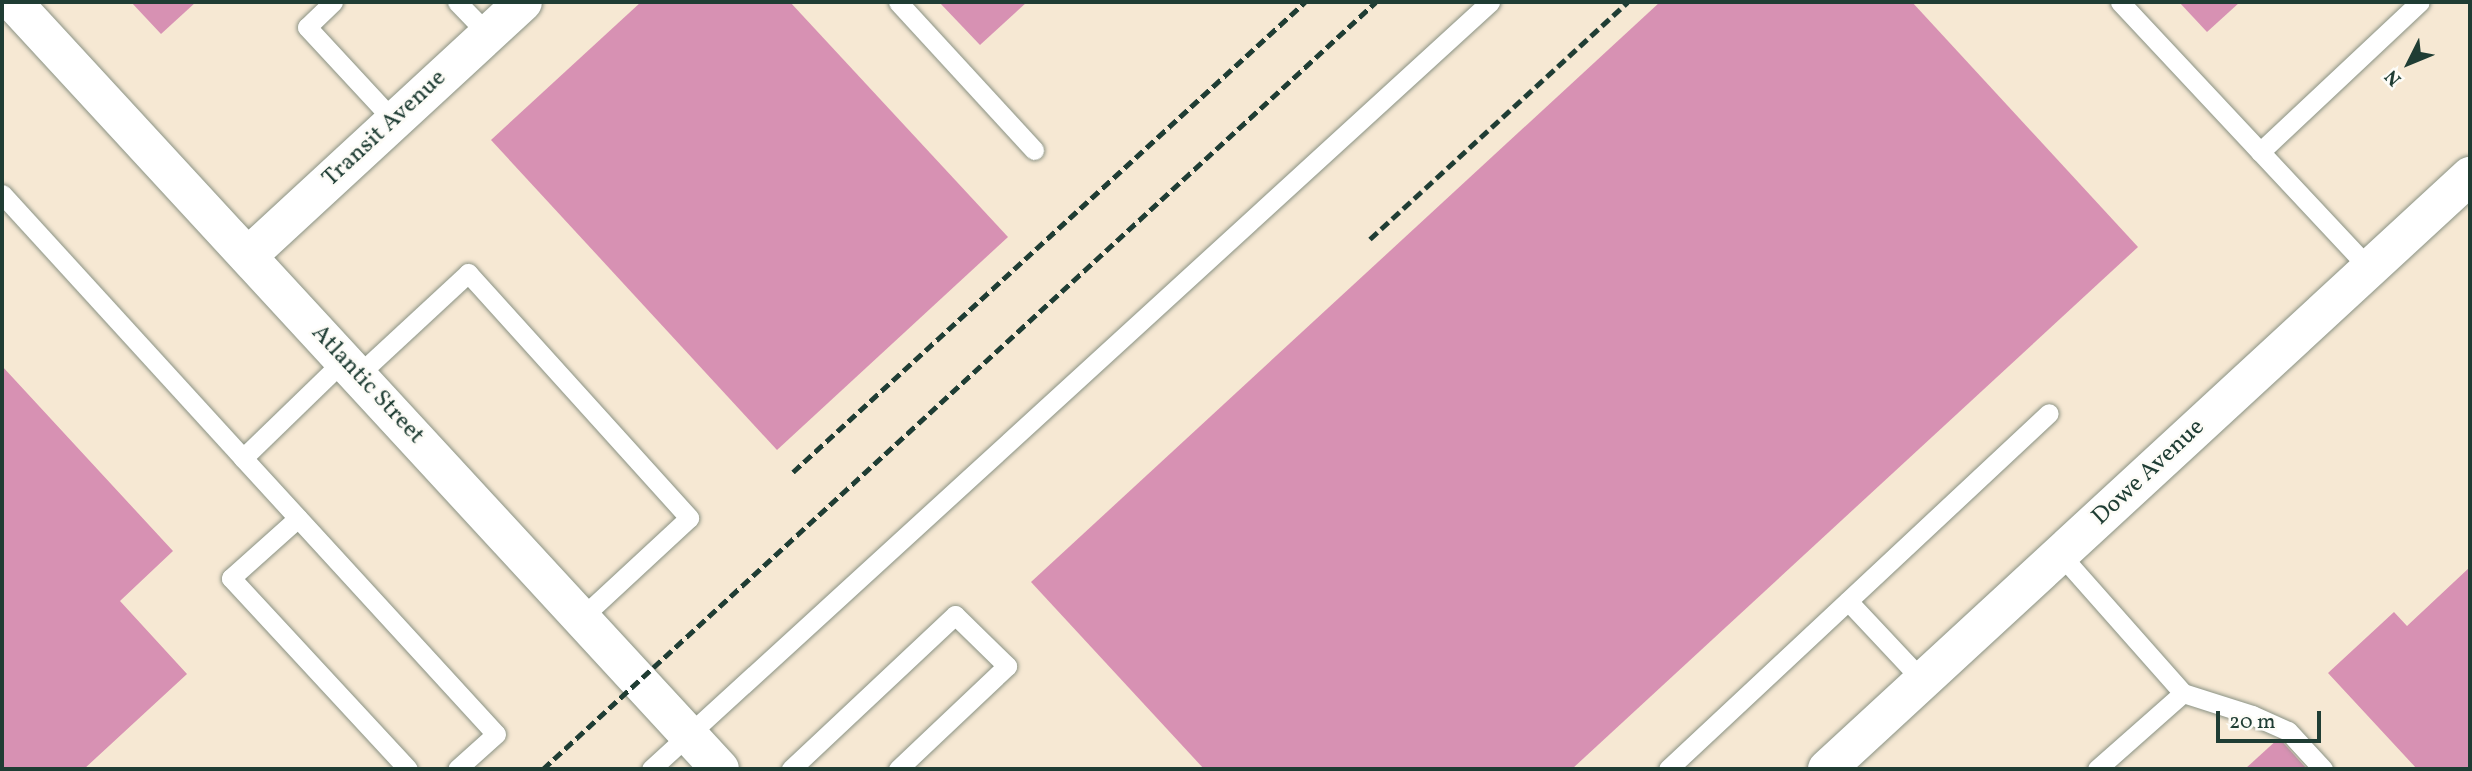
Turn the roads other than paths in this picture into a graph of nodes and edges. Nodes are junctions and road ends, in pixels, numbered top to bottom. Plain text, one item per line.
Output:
1 (13, 2) edge
2 (333, 2) edge
3 (457, 2) edge
4 (523, 2) edge
5 (898, 2) edge
6 (1490, 2) edge
7 (2120, 2) edge
8 (2420, 2) edge
9 (488, 34) junction
10 (394, 121) junction
11 (1034, 150) dead end
12 (2260, 152) junction
13 (2466, 189) edge
14 (2, 194) edge
15 (248, 256) junction
16 (2370, 269) junction
17 (351, 368) junction
18 (2049, 413) dead end
19 (243, 458) junction
20 (298, 518) junction
21 (2060, 554) junction
22 (1848, 601) junction
23 (582, 617) junction
24 (1923, 681) junction
25 (2183, 693) junction
26 (688, 736) junction
27 (408, 769) edge
28 (457, 769) edge
29 (651, 769) edge
30 (720, 769) edge
31 (791, 769) edge
32 (898, 769) edge
33 (1668, 769) edge
34 (1827, 769) edge
35 (2097, 769) edge
36 (2323, 769) edge

1 - 15 street, Atlantic Street
2 - 10 lane
3 - 9 lane
4 - 9 street, Transit Avenue
5 - 11 lane
6 - 26 lane
7 - 12 lane
8 - 12 lane
9 - 10 street, Transit Avenue
10 - 15 street, Transit Avenue
12 - 16 lane
13 - 16 street, Dowe Avenue
14 - 19 lane
15 - 17 street, Atlantic Street
16 - 21 street, Dowe Avenue
17 - 19 lane
17 - 23 street, Atlantic Street
17 - 23 lane
18 - 22 lane
19 - 20 lane
20 - 27 lane
20 - 28 lane
21 - 24 street, Dowe Avenue
21 - 25 lane
22 - 24 lane
22 - 33 lane
23 - 26 street, Atlantic Street
24 - 34 street, Dowe Avenue
25 - 35 lane
25 - 36 lane
26 - 29 lane
26 - 30 street, Atlantic Street
31 - 32 lane

